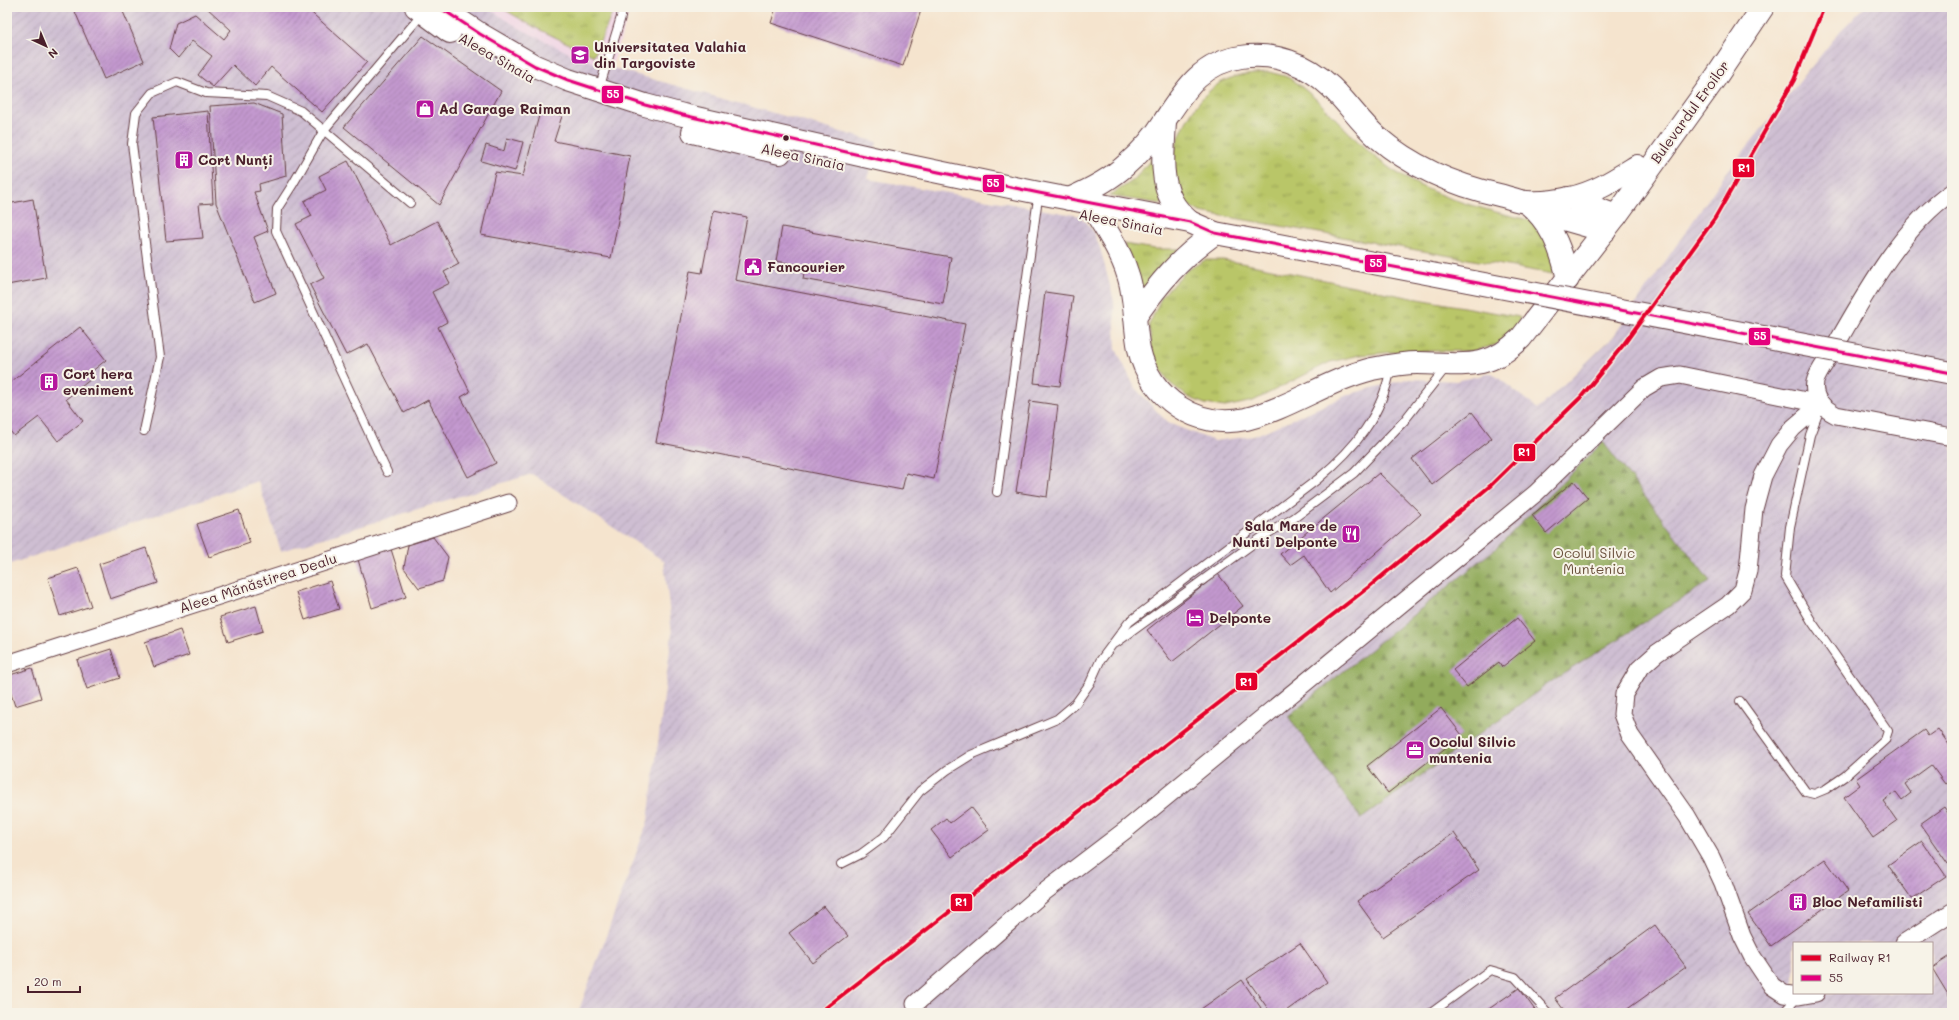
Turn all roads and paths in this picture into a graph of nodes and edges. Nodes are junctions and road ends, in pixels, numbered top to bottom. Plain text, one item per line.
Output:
1 (622, 7) edge
2 (1746, 7) edge
3 (1763, 7) edge
4 (426, 9) edge
5 (598, 91) junction
6 (1165, 121) junction
7 (324, 130) junction
8 (1637, 166) junction
9 (1952, 192) edge
10 (1569, 198) junction
11 (1069, 199) junction
12 (410, 203) dead end
13 (1038, 206) junction
14 (1533, 207) junction
15 (1099, 218) junction
16 (1190, 222) junction
17 (1610, 224) junction
18 (1214, 233) junction
19 (1568, 279) junction
20 (1135, 317) junction
21 (1448, 364) junction
22 (1392, 365) junction
23 (1952, 373) edge
24 (1821, 404) junction
25 (144, 431) dead end
26 (1952, 437) edge
27 (387, 472) dead end
28 (997, 492) dead end
29 (508, 503) dead end
30 (1109, 648) junction
31 (7, 664) edge
32 (1740, 701) dead end
33 (841, 864) dead end
34 (1952, 912) edge
35 (1906, 942) edge
36 (1807, 994) edge
37 (915, 1004) dead end
38 (1432, 1013) edge
39 (1548, 1013) edge
40 (1783, 1013) edge

1 - 5 lane
2 - 8 main road, Bulevardul Eroilor
3 - 17 main road, Bulevardul Eroilor
4 - 5 main road, Aleea Sinaia
4 - 7 lane
4 - 13 main road, Aleea Sinaia
5 - 11 main road, Aleea Sinaia
6 - 11 main road
6 - 14 main road
6 - 16 main road
7 - 12 lane
7 - 25 lane
7 - 27 lane
8 - 10 main road
8 - 17 main road, Bulevardul Eroilor
9 - 24 street
10 - 14 main road
10 - 17 main road
11 - 16 main road, Aleea Sinaia
13 - 15 main road, Aleea Sinaia
13 - 28 lane
14 - 17 main road
14 - 19 main road
15 - 18 main road, Aleea Sinaia
15 - 20 main road, Bulevardul Eroilor
16 - 18 main road, Aleea Sinaia
17 - 19 main road, Bulevardul Eroilor
18 - 20 main road
18 - 23 main road, Aleea Sinaia, bridge
19 - 21 main road, Bulevardul Eroilor
20 - 22 main road, Bulevardul Eroilor
21 - 22 main road, Bulevardul Eroilor
21 - 30 lane
22 - 30 lane
24 - 26 street
24 - 32 lane
24 - 36 street
24 - 37 street
29 - 31 street, Aleea Mănăstirea Dealu
30 - 33 lane
34 - 35 street
36 - 40 lane
38 - 39 lane

